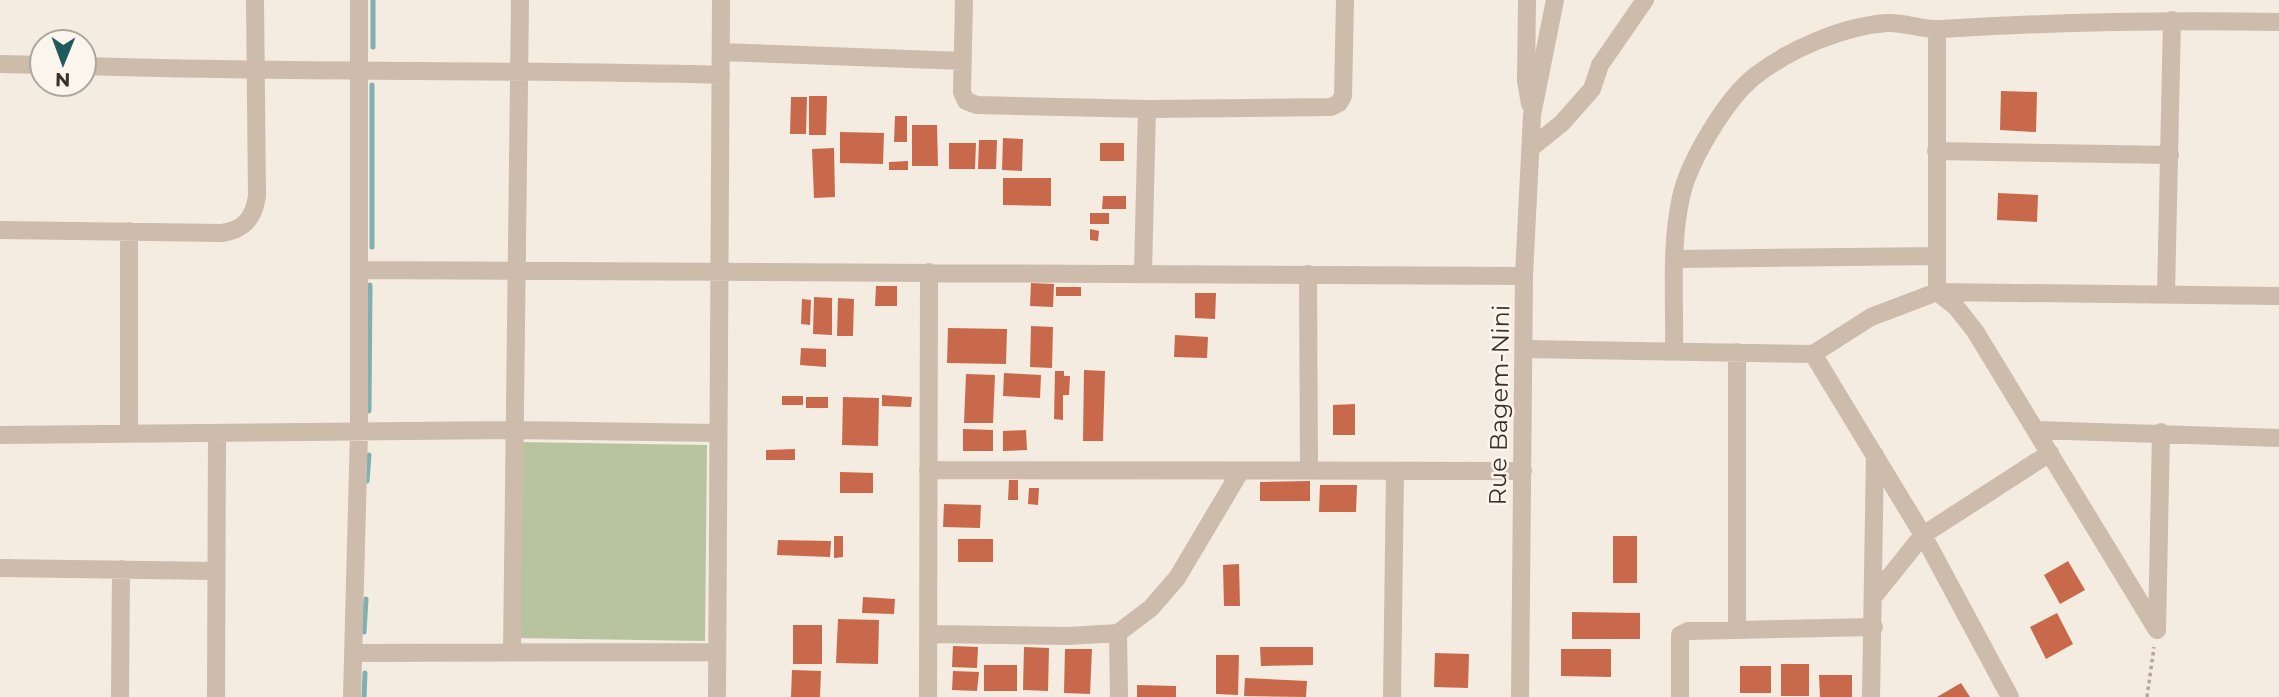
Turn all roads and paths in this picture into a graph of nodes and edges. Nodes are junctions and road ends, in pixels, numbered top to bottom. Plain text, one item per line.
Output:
1 (255, 0) edge
2 (359, 0) edge
3 (520, 0) edge
4 (721, 0) edge
5 (964, 0) edge
6 (1345, 0) edge
7 (1527, 0) edge
8 (1555, 0) edge
9 (1645, 0) edge
10 (2172, 20) junction
11 (2279, 22) edge
12 (1937, 29) junction
13 (721, 52) junction
14 (963, 61) junction
15 (0, 64) edge
16 (28, 65) edge
17 (98, 66) edge
18 (519, 70) junction
19 (254, 72) junction
20 (360, 72) junction
21 (721, 75) junction
22 (1147, 109) junction
23 (1532, 115) junction
24 (1531, 148) junction
25 (1936, 151) junction
26 (2170, 155) junction
27 (0, 230) edge
28 (129, 232) junction
29 (1937, 256) junction
30 (1675, 259) junction
31 (516, 269) junction
32 (360, 270) junction
33 (719, 270) junction
34 (929, 272) junction
35 (1143, 272) junction
36 (1308, 274) junction
37 (1524, 276) junction
38 (1937, 292) junction
39 (2166, 294) junction
40 (2279, 296) edge
41 (1524, 349) junction
42 (1674, 351) junction
43 (1737, 352) junction
44 (1813, 354) junction
45 (514, 430) junction
46 (2036, 430) junction
47 (359, 432) junction
48 (2161, 432) junction
49 (217, 433) junction
50 (718, 433) junction
51 (129, 434) junction
52 (0, 435) edge
53 (2279, 438) edge
54 (2050, 453) junction
55 (1875, 455) junction
56 (928, 470) junction
57 (1309, 470) junction
58 (1523, 471) junction
59 (1240, 472) junction
60 (1395, 472) junction
61 (1923, 535) junction
62 (0, 568) edge
63 (121, 569) junction
64 (216, 571) junction
65 (1874, 596) junction
66 (1874, 627) junction
67 (1737, 630) junction
68 (2157, 630) junction
69 (1118, 633) junction
70 (929, 634) junction
71 (512, 652) junction
72 (717, 652) junction
73 (353, 653) junction
74 (120, 697) edge
75 (216, 697) edge
76 (352, 697) edge
77 (717, 697) edge
78 (928, 697) edge
79 (1119, 697) edge
80 (1392, 697) edge
81 (1520, 697) edge
82 (1680, 697) edge
83 (1871, 697) edge
84 (2010, 697) edge
85 (2147, 697) edge

1 - 19 street
2 - 20 street
3 - 18 street
4 - 13 street
5 - 14 street
6 - 22 street
7 - 23 street
8 - 23 street
9 - 24 street
10 - 11 street
10 - 12 street
10 - 26 street
12 - 25 street
12 - 30 street
13 - 14 street
13 - 21 street
14 - 22 street
15 - 16 street
17 - 19 street
18 - 20 street
18 - 21 street
18 - 31 street
19 - 20 street
19 - 28 street
20 - 32 street
21 - 33 street
22 - 35 street
23 - 24 street, Rue Bagem-Nini
24 - 37 street, Rue Bagem-Nini
25 - 26 street
25 - 29 street
26 - 39 street
27 - 28 street
28 - 51 street
29 - 30 street
29 - 38 street
30 - 42 street
31 - 32 street
31 - 33 street
31 - 45 street
32 - 47 street
33 - 34 street
33 - 50 street
34 - 35 street
34 - 56 street
35 - 36 street
36 - 37 street
36 - 57 street
37 - 41 street, Rue Bagem-Nini
38 - 39 street
38 - 44 street
38 - 46 street
39 - 40 street
41 - 42 street
41 - 58 street, Rue Bagem-Nini
42 - 43 street
43 - 44 street
43 - 67 street
44 - 55 street
45 - 47 street
45 - 50 street
45 - 71 street
46 - 48 street
46 - 54 street
47 - 49 street
47 - 73 street
48 - 53 street
48 - 68 street
49 - 51 street
49 - 64 street
50 - 72 street
51 - 52 street
54 - 61 street
54 - 68 street
55 - 61 street
55 - 65 street
56 - 59 street
56 - 70 street
57 - 59 street
57 - 60 street
58 - 60 street
58 - 81 street, Rue Bagem-Nini
59 - 69 street
60 - 80 street
61 - 65 street
61 - 84 street
62 - 63 street
63 - 64 street
63 - 74 street
64 - 75 street
65 - 66 street
66 - 67 street
66 - 83 street
67 - 82 street
68 - 85 path
69 - 70 street
69 - 79 street
70 - 78 street
71 - 72 street
71 - 73 street
72 - 77 street
73 - 76 street

